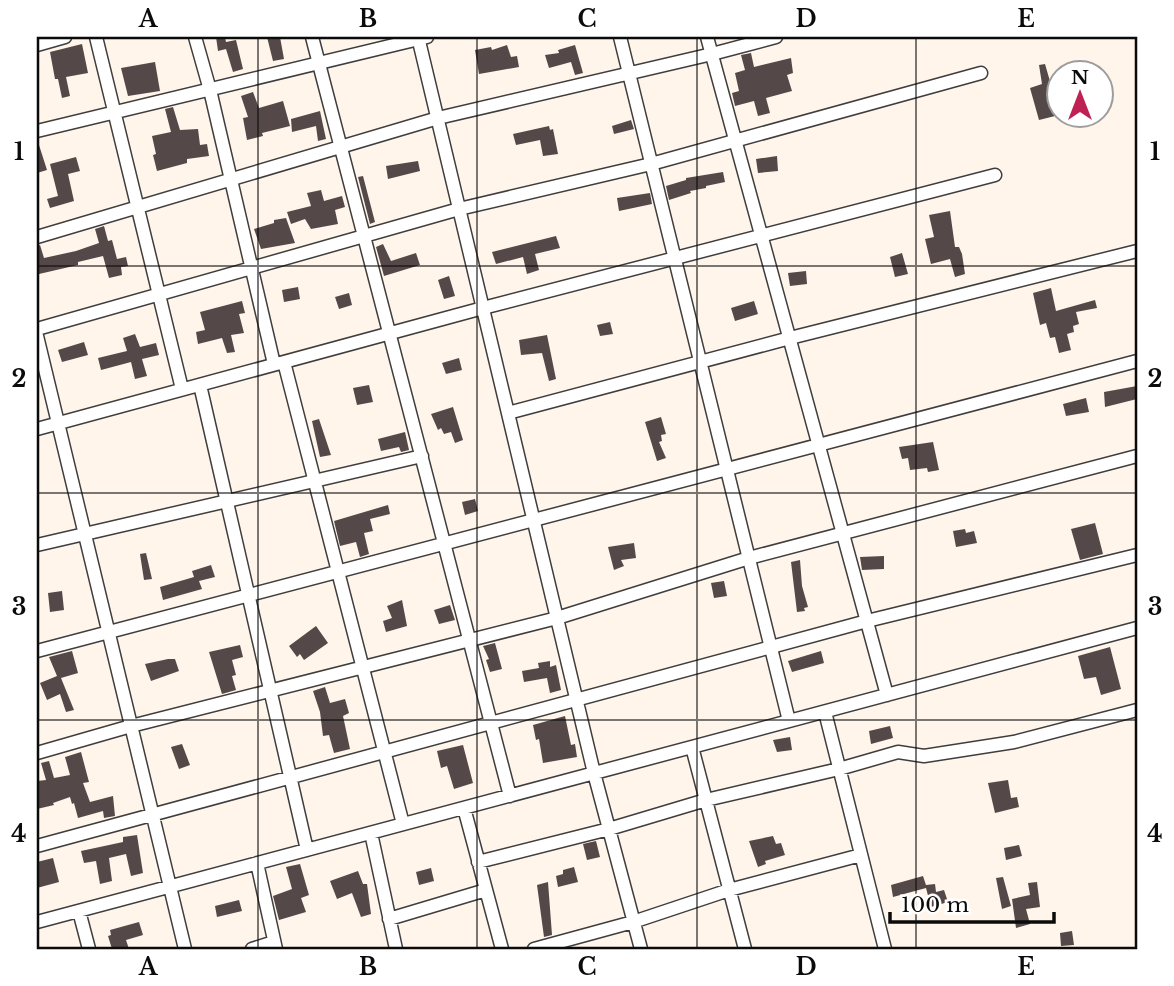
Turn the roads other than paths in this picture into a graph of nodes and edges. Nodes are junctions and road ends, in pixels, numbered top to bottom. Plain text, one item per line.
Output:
1 (65, 37) edge
2 (96, 37) edge
3 (195, 37) edge
4 (312, 37) edge
5 (620, 37) edge
6 (707, 37) edge
7 (776, 37) edge
8 (421, 38) edge
9 (37, 46) edge
10 (712, 54) junction
11 (319, 64) junction
12 (629, 73) junction
13 (981, 73) dead end
14 (210, 90) junction
15 (113, 113) junction
16 (438, 118) junction
17 (37, 131) edge
18 (736, 142) junction
19 (341, 147) junction
20 (651, 164) junction
21 (995, 175) dead end
22 (231, 179) junction
23 (137, 207) junction
24 (459, 209) junction
25 (762, 235) junction
26 (364, 236) junction
27 (37, 237) edge
28 (1137, 251) edge
29 (674, 258) junction
30 (252, 268) junction
31 (159, 294) junction
32 (483, 308) junction
33 (37, 329) edge
34 (389, 333) junction
35 (37, 336) edge
36 (790, 338) junction
37 (700, 361) junction
38 (1137, 361) edge
39 (279, 363) junction
40 (200, 384) junction
41 (182, 389) junction
42 (508, 413) junction
43 (58, 423) junction
44 (37, 429) edge
45 (819, 445) junction
46 (422, 456) junction
47 (1137, 456) edge
48 (727, 469) junction
49 (315, 481) junction
50 (227, 501) junction
51 (534, 520) junction
52 (84, 533) junction
53 (843, 534) junction
54 (444, 544) junction
55 (37, 545) edge
56 (1137, 555) edge
57 (749, 558) junction
58 (338, 572) junction
59 (249, 596) junction
60 (557, 618) junction
61 (867, 621) junction
62 (1137, 628) edge
63 (108, 632) junction
64 (469, 639) junction
65 (771, 648) junction
66 (37, 651) edge
67 (363, 668) junction
68 (271, 692) junction
69 (887, 695) junction
70 (576, 699) junction
71 (1137, 710) edge
72 (824, 712) junction
73 (789, 721) junction
74 (491, 724) junction
75 (131, 726) junction
76 (692, 747) junction
77 (384, 752) junction
78 (37, 753) edge
79 (839, 769) junction
80 (594, 773) junction
81 (290, 778) junction
82 (510, 796) junction
83 (706, 800) junction
84 (464, 808) junction
85 (152, 814) junction
86 (403, 824) junction
87 (609, 829) junction
88 (371, 833) junction
89 (37, 846) edge
90 (307, 850) junction
91 (861, 855) junction
92 (478, 862) junction
93 (257, 863) junction
94 (170, 887) junction
95 (486, 890) junction
96 (729, 890) junction
97 (79, 911) junction
98 (389, 919) junction
99 (37, 922) edge
100 (634, 922) junction
101 (275, 946) edge
102 (89, 949) edge
103 (185, 949) edge
104 (252, 949) edge
105 (396, 949) edge
106 (502, 949) edge
107 (534, 949) edge
108 (641, 949) edge
109 (745, 949) edge
110 (885, 949) edge

1 - 9 street
2 - 15 street
3 - 14 street
4 - 11 street
5 - 12 street
6 - 10 street
7 - 10 street
8 - 11 street
8 - 16 street
10 - 12 street
10 - 18 street
11 - 14 street
11 - 19 street
12 - 16 street
12 - 20 street
13 - 18 street
14 - 15 street
14 - 22 street
15 - 17 street
15 - 23 street
16 - 19 street
16 - 24 street
18 - 20 street
18 - 25 street
19 - 22 street
19 - 26 street
20 - 24 street
20 - 29 street
21 - 25 street
22 - 23 street
22 - 30 street
23 - 27 street
23 - 31 street
24 - 26 street
24 - 32 street
25 - 29 street
25 - 36 street
26 - 30 street
26 - 34 street
28 - 36 street
29 - 32 street
29 - 37 street
30 - 31 street
30 - 39 street
31 - 33 street
31 - 41 street
32 - 34 street
32 - 42 street
34 - 39 street
34 - 46 street
35 - 43 street
36 - 37 street
36 - 45 street
37 - 42 street
37 - 48 street
38 - 45 street
39 - 40 street
39 - 49 street
40 - 41 street
40 - 50 street
41 - 43 street
42 - 51 street
43 - 44 street
43 - 52 street
45 - 48 street
45 - 53 street
46 - 49 street
46 - 54 street
47 - 53 street
48 - 51 street
48 - 57 street
49 - 50 street
49 - 58 street
50 - 52 street
50 - 59 street
51 - 54 street
51 - 60 street
52 - 55 street
52 - 63 street
53 - 57 street
53 - 61 street
54 - 58 street
54 - 64 street
56 - 61 street
57 - 60 street
57 - 65 street
58 - 59 street
58 - 67 street
59 - 63 street
59 - 68 street
60 - 64 street
60 - 70 street
61 - 65 street
61 - 69 street
62 - 69 street
63 - 66 street
63 - 75 street
64 - 67 street
64 - 74 street
65 - 70 street
65 - 73 street
67 - 68 street
67 - 77 street
68 - 75 street
68 - 81 street
69 - 72 street
70 - 74 street
70 - 80 street
71 - 79 street
72 - 73 street
72 - 79 street
73 - 76 street
74 - 77 street
74 - 82 street
75 - 78 street
75 - 85 street
76 - 80 street
76 - 83 street
77 - 81 street
77 - 86 street
79 - 83 street
79 - 91 street
80 - 82 street
80 - 87 street
81 - 85 street
81 - 90 street
82 - 84 street
83 - 87 street
83 - 96 street
84 - 86 street
84 - 92 street
85 - 89 street
85 - 94 street
86 - 88 street
87 - 92 street
87 - 100 street
88 - 90 street
88 - 98 street
90 - 93 street
91 - 96 street
91 - 110 street
92 - 95 street
93 - 94 street
93 - 101 street
94 - 97 street
94 - 103 street
95 - 98 street
95 - 106 street
96 - 100 street
96 - 109 street
97 - 99 street
97 - 102 street
98 - 105 street
100 - 107 street
100 - 108 street
101 - 104 street

